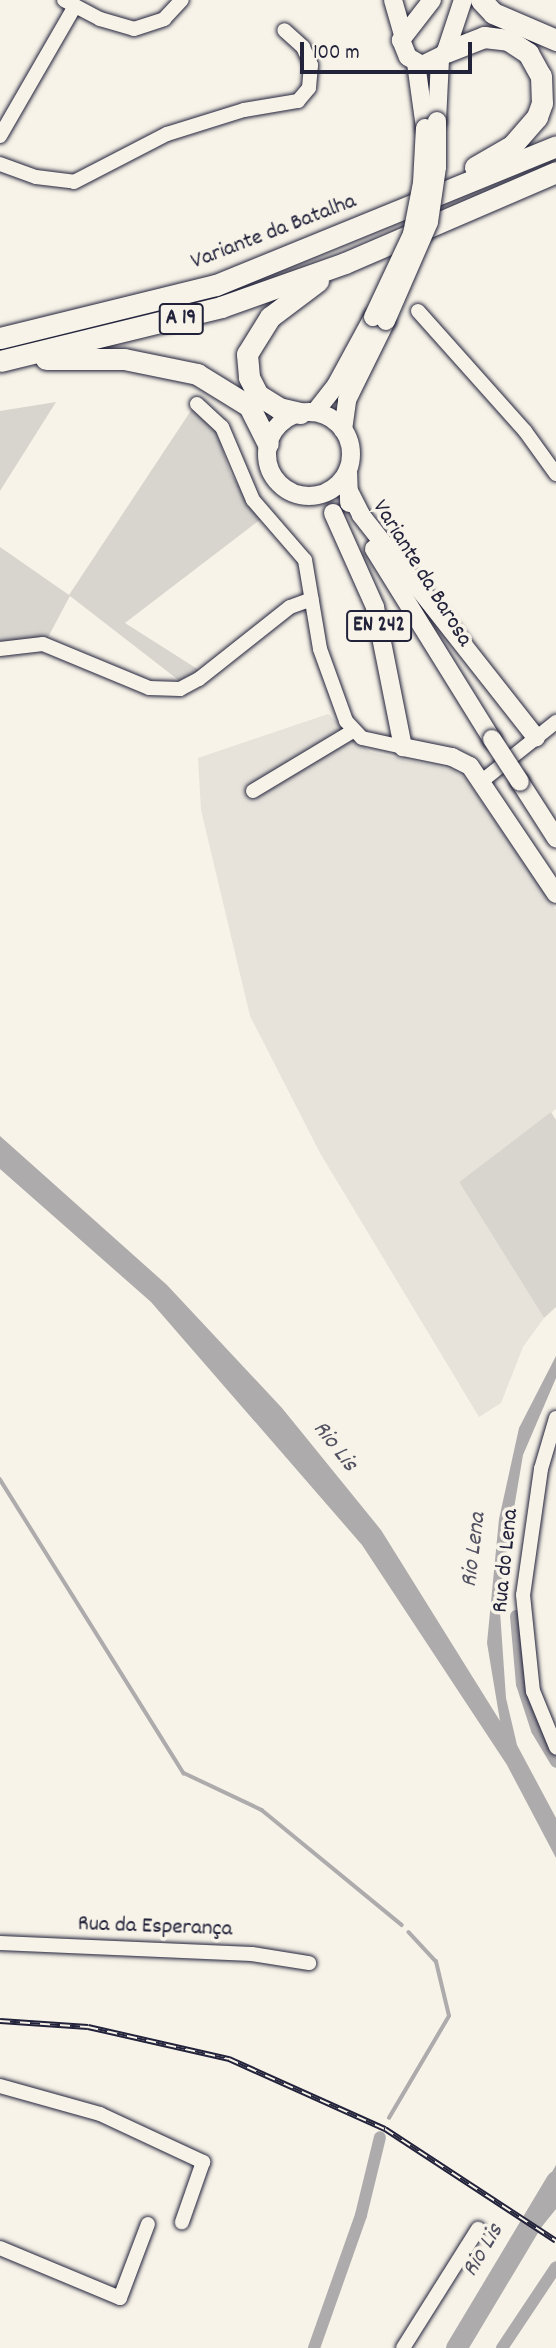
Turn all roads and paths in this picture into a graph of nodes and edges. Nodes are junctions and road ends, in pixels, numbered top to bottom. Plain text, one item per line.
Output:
1 (182, 0) edge
2 (393, 0) edge
3 (432, 0) edge
4 (463, 0) edge
5 (481, 0) edge
6 (69, 3) edge
7 (284, 30) dead end
8 (403, 34) junction
9 (556, 40) edge
10 (443, 56) junction
11 (416, 64) junction
12 (431, 124) junction
13 (0, 136) edge
14 (556, 146) edge
15 (0, 164) edge
16 (556, 172) edge
17 (439, 195) junction
18 (345, 263) junction
19 (418, 311) dead end
20 (379, 319) junction
21 (0, 338) edge
22 (6, 359) edge
23 (197, 404) dead end
24 (308, 412) junction
25 (343, 430) junction
26 (268, 444) junction
27 (348, 470) junction
28 (556, 474) edge
29 (349, 491) junction
30 (305, 497) junction
31 (333, 513) junction
32 (312, 599) junction
33 (0, 649) edge
34 (467, 700) junction
35 (556, 722) edge
36 (353, 731) junction
37 (536, 737) junction
38 (403, 747) junction
39 (482, 781) junction
40 (253, 791) dead end
41 (556, 838) edge
42 (556, 894) edge
43 (556, 1418) edge
44 (556, 1746) edge
45 (0, 1943) edge
46 (309, 1964) dead end
47 (0, 2086) edge
48 (182, 2222) dead end
49 (148, 2224) dead end
50 (478, 2229) dead end
51 (0, 2248) edge
52 (403, 2348) edge

1 - 6 street
2 - 8 main road
3 - 8 main road
4 - 10 main road
5 - 9 highway
6 - 13 street
7 - 15 street
8 - 11 main road
10 - 11 main road
10 - 12 main road
10 - 17 highway
11 - 12 main road
12 - 20 main road, bridge
14 - 17 highway, Variante da Batalha / A 19
16 - 18 highway, A 19
17 - 21 highway, Variante da Batalha / A 19
18 - 22 highway, A 19
18 - 24 highway
19 - 28 street
20 - 24 main road
20 - 25 main road
22 - 26 highway
23 - 32 street
24 - 25 main road
24 - 26 main road
25 - 27 main road, EN 242
26 - 30 main road, EN 242
27 - 29 main road, Variante da Barosa / EN 242
27 - 30 main road
29 - 34 main road, Variante da Barosa / EN 242
29 - 37 main road
30 - 31 main road, Variante da Barosa / EN 242
31 - 34 main road, Variante da Barosa / EN 242
31 - 38 main road, EN 242
32 - 33 street
32 - 36 street
34 - 41 main road, Variante da Barosa / EN 242, bridge
35 - 37 street
36 - 38 street
36 - 40 street
37 - 39 street
38 - 39 main road
39 - 42 main road
43 - 44 street, Rua do Lena
45 - 46 street, Rua da Esperança
47 - 48 street
49 - 51 street
50 - 52 street

